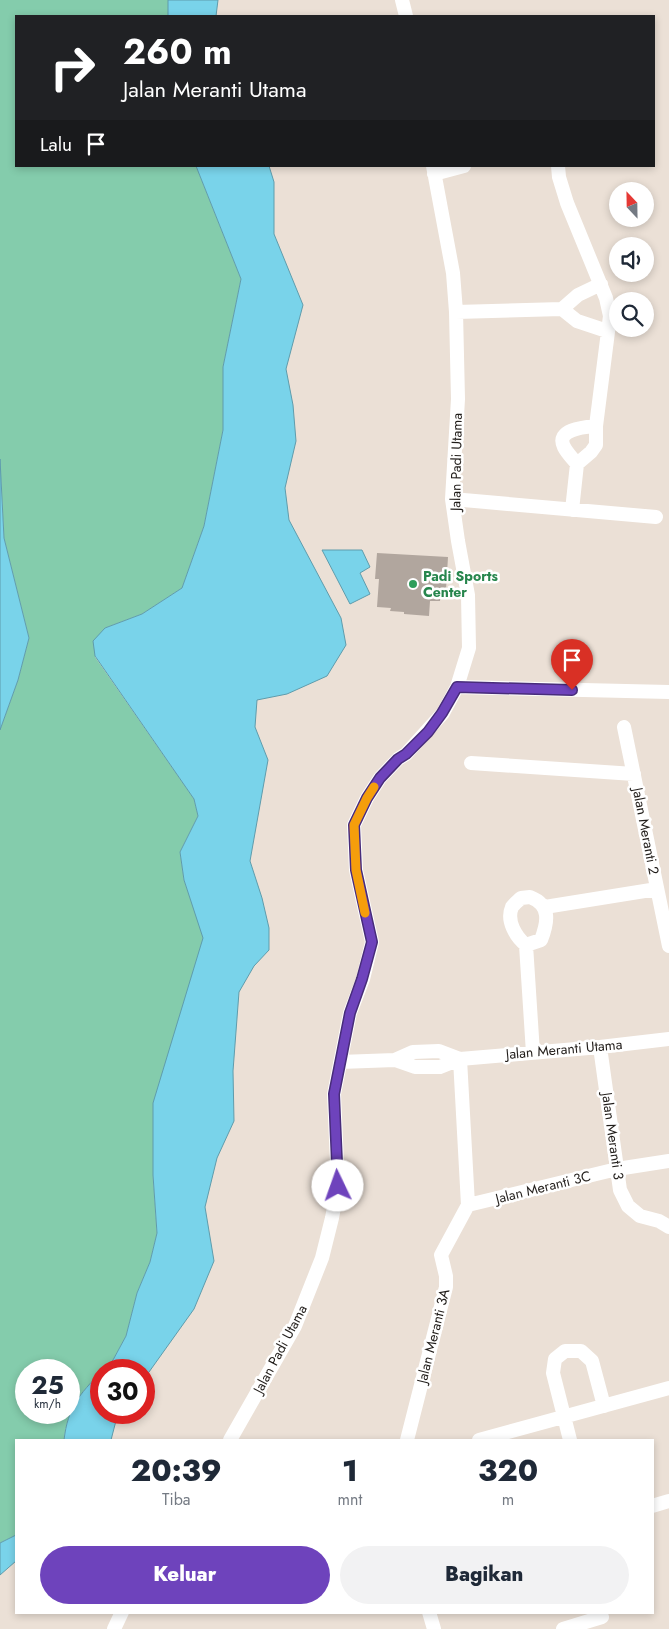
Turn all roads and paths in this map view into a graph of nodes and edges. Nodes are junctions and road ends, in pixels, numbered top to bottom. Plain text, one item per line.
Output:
1 (402, 0) edge
2 (406, 15) edge
3 (456, 167) edge
4 (558, 167) edge
5 (433, 170) edge
6 (601, 284) junction
7 (562, 309) junction
8 (456, 312) junction
9 (608, 331) junction
10 (596, 426) junction
11 (577, 464) junction
12 (452, 499) junction
13 (572, 510) junction
14 (656, 517) dead end
15 (457, 687) junction
16 (669, 692) edge
17 (624, 727) dead end
18 (471, 763) dead end
19 (634, 774) junction
20 (658, 889) junction
21 (545, 907) junction
22 (526, 945) junction
23 (669, 946) edge
24 (669, 1039) edge
25 (600, 1047) junction
26 (533, 1053) junction
27 (460, 1059) junction
28 (340, 1062) junction
29 (669, 1161) edge
30 (617, 1169) junction
31 (468, 1206) junction
32 (669, 1227) edge
33 (669, 1388) edge
34 (604, 1406) junction
35 (564, 1417) junction
36 (231, 1439) edge
37 (407, 1439) edge
38 (483, 1439) edge
39 (570, 1439) edge
40 (669, 1501) edge
41 (654, 1505) edge
42 (121, 1614) edge
43 (430, 1614) edge
44 (603, 1620) edge
45 (114, 1629) edge
46 (434, 1629) edge
47 (563, 1629) edge

1 - 2 street
3 - 5 street
4 - 6 street
5 - 8 street, Jalan Padi Utama
6 - 7 street
6 - 9 street
7 - 8 street
7 - 9 street
8 - 12 street, Jalan Padi Utama
9 - 10 street
10 - 11 street
10 - 11 street
11 - 13 street
12 - 13 street
12 - 15 street, Jalan Padi Utama
13 - 14 street
15 - 16 street
15 - 28 street, Jalan Padi Utama
17 - 19 street, Jalan Meranti 2
18 - 19 street, Jalan Meranti 2
19 - 20 street, Jalan Meranti 2
20 - 21 street
20 - 23 street, Jalan Meranti 2
21 - 22 street
21 - 22 street
22 - 26 street
24 - 25 street, Jalan Meranti Utama
25 - 26 street, Jalan Meranti Utama
25 - 30 street, Jalan Meranti 3
26 - 27 street, Jalan Meranti Utama
27 - 28 street, Jalan Meranti Utama
27 - 31 street
28 - 36 street, Jalan Padi Utama
29 - 30 street, Jalan Meranti 3C
30 - 31 street, Jalan Meranti 3C
30 - 32 street, Jalan Meranti 3
31 - 37 street, Jalan Meranti 3A
33 - 34 street
34 - 35 street
34 - 35 street
35 - 38 street
35 - 39 street
40 - 41 street
42 - 45 street
43 - 46 street
44 - 47 street

